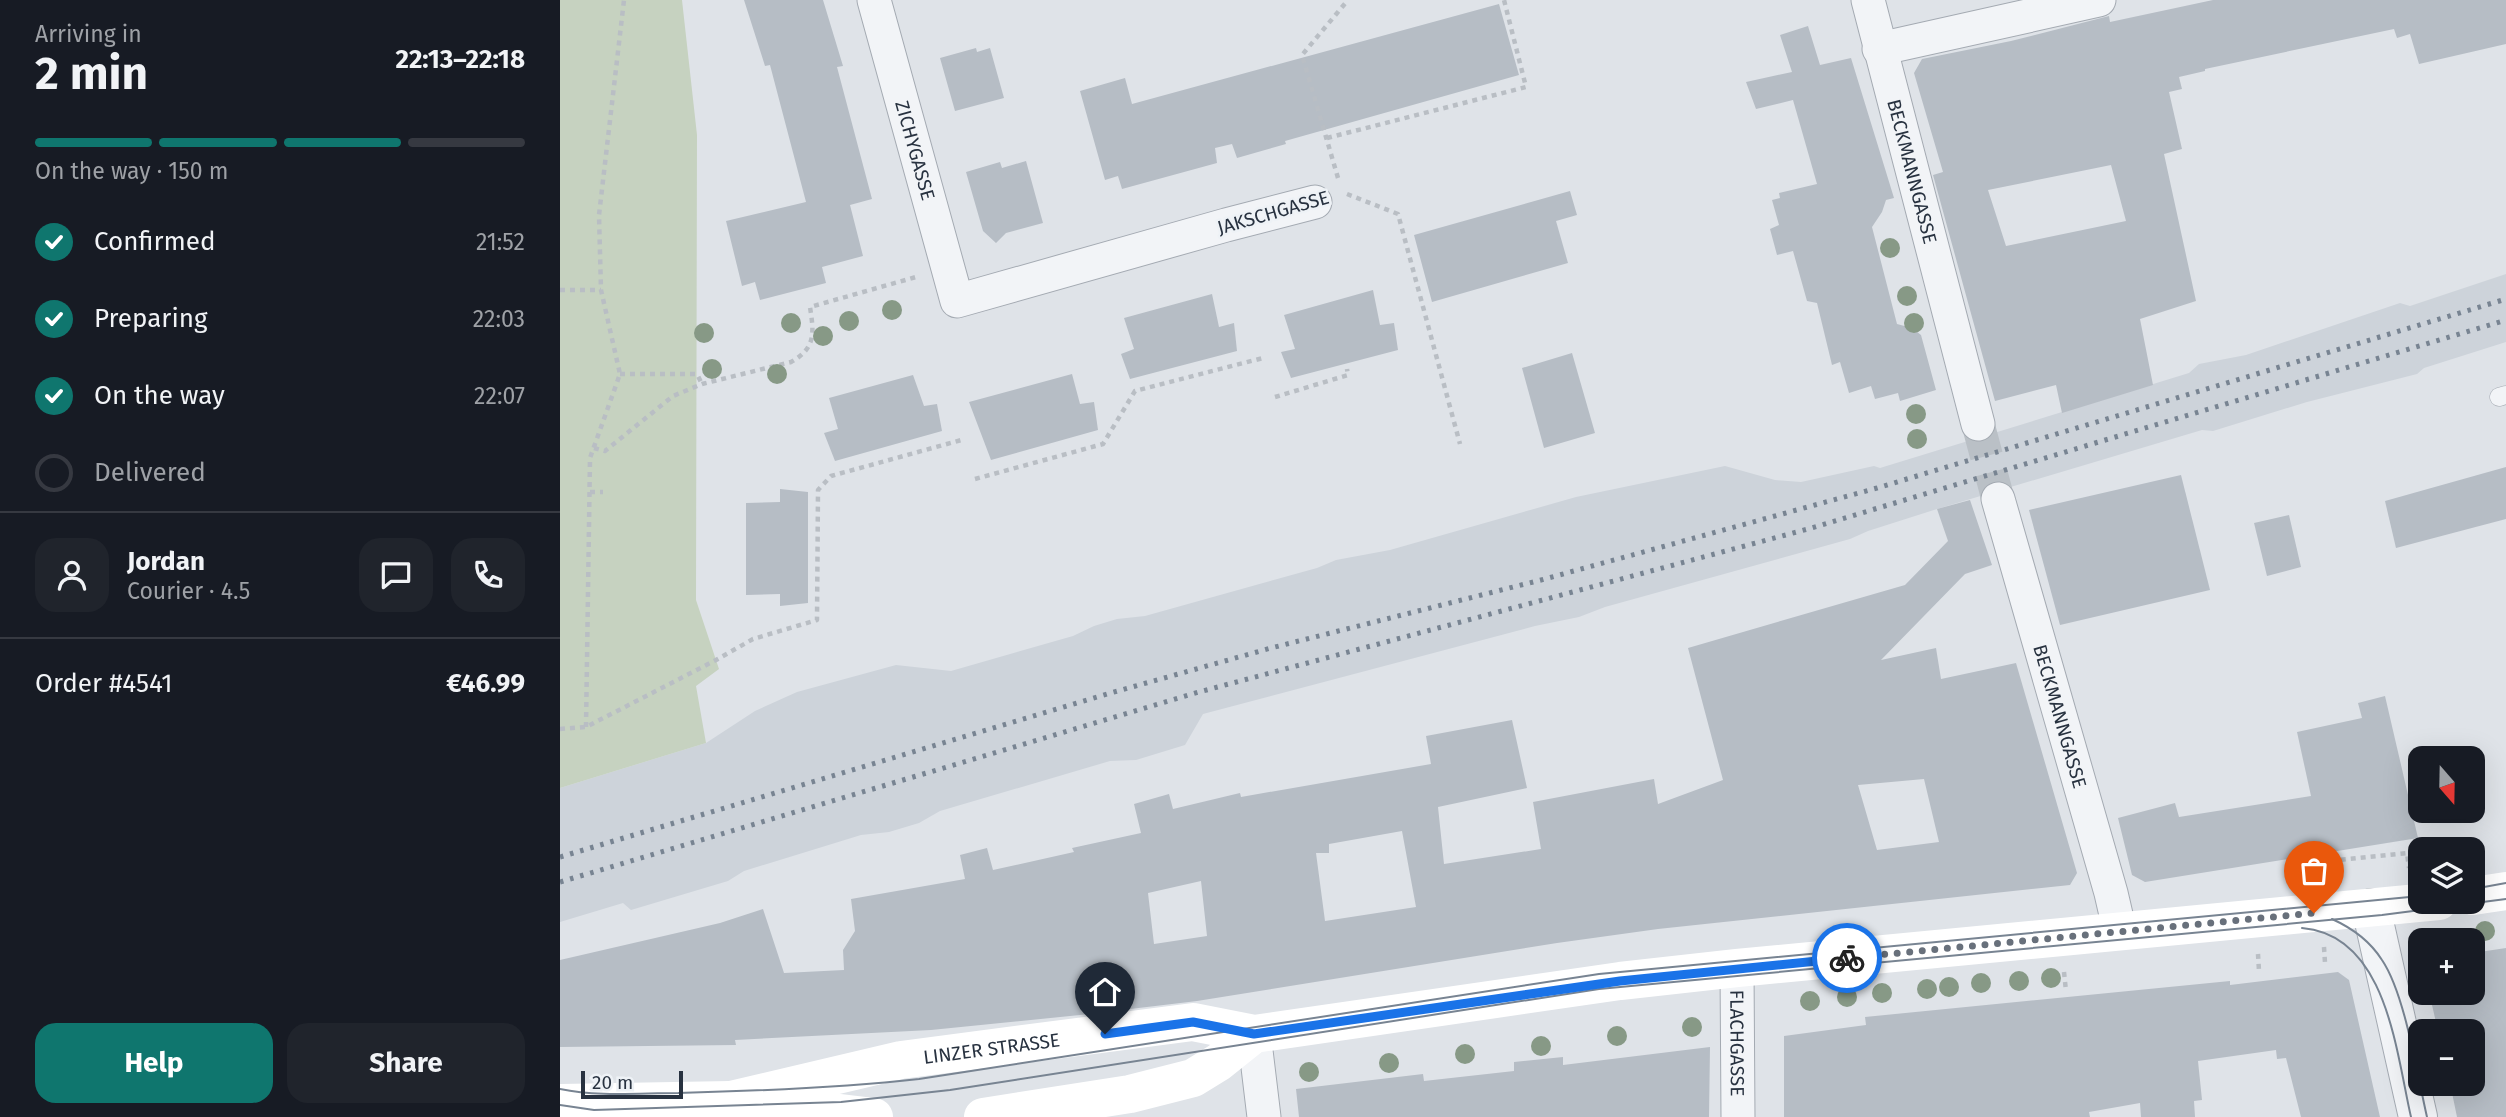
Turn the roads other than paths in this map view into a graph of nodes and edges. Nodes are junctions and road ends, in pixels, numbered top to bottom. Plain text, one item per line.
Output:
1 (874, 0) edge
2 (1868, 0) edge
3 (2099, 0) edge
4 (1880, 49) junction
5 (1329, 197) road end
6 (957, 301) joint
7 (1978, 424) tunnel mouth
8 (1998, 499) tunnel mouth
9 (2506, 891) edge
10 (2485, 894) edge
11 (2408, 904) edge
12 (2371, 908) junction
13 (2120, 932) junction
14 (1737, 968) junction
15 (1254, 1034) junction
16 (731, 1100) junction
17 (560, 1103) edge
18 (874, 1117) edge
19 (982, 1117) edge
20 (1264, 1117) edge
21 (1738, 1117) edge
22 (2418, 1117) edge

1 - 6 street, ZICHYGASSE
2 - 4 street, BECKMANNGASSE
3 - 4 street
4 - 7 street, BECKMANNGASSE
5 - 6 street, JAKSCHGASSE
8 - 13 street, BECKMANNGASSE
9 - 10 main road
11 - 12 main road, LINZER STRASSE
12 - 13 main road, LINZER STRASSE
12 - 22 street
13 - 14 main road, LINZER STRASSE
14 - 15 main road, LINZER STRASSE
14 - 21 street, FLACHGASSE
15 - 16 main road, LINZER STRASSE
15 - 19 main road
15 - 20 street
16 - 17 main road, LINZER STRASSE
16 - 18 main road, LINZER STRASSE

